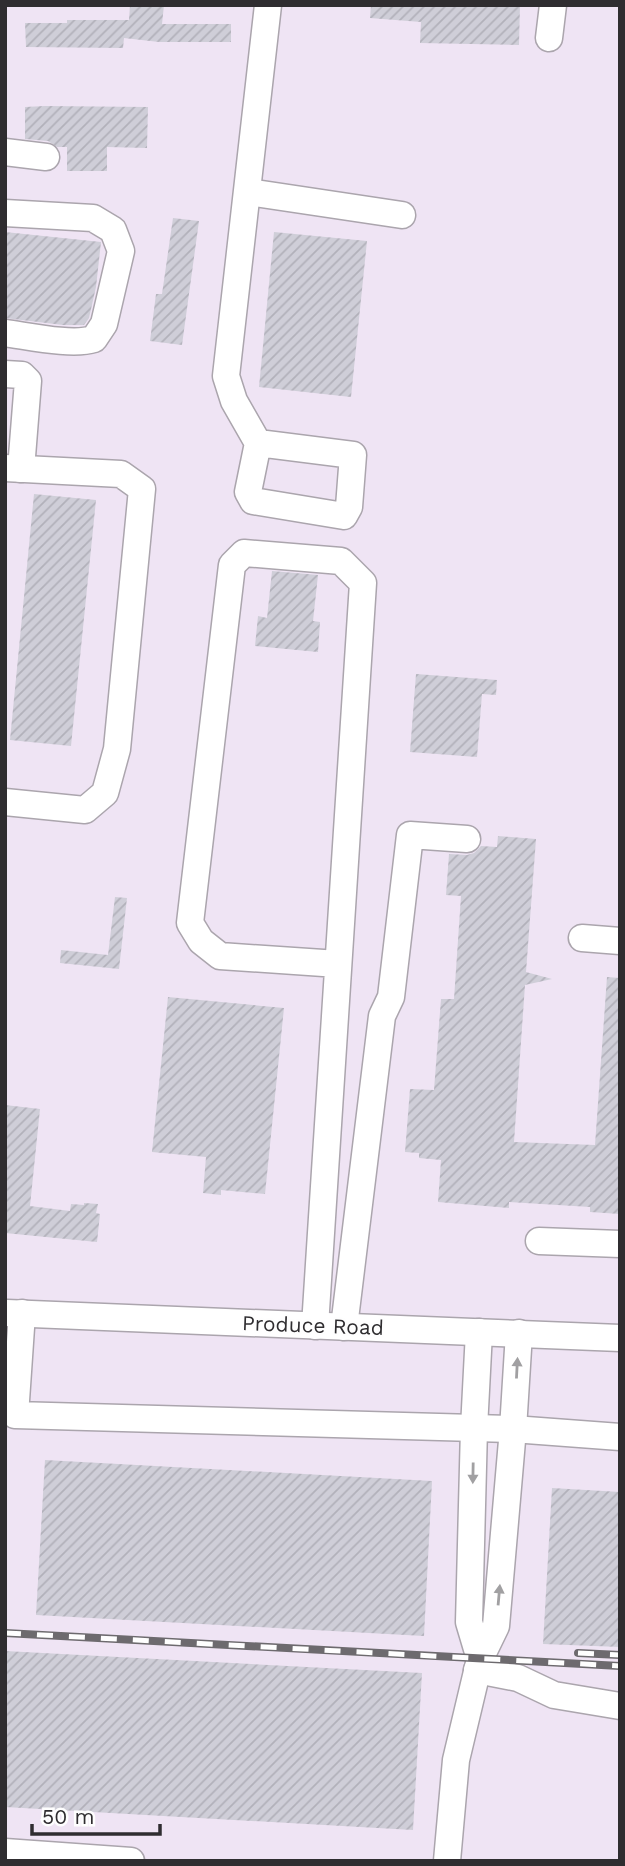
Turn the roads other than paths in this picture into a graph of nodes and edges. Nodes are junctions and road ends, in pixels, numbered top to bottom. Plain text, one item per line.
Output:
1 (268, 5) edge
2 (552, 5) edge
3 (549, 38) dead end
4 (5, 152) edge
5 (46, 157) dead end
6 (247, 192) junction
7 (5, 213) edge
8 (402, 215) dead end
9 (5, 333) edge
10 (5, 374) edge
11 (258, 443) dead end
12 (13, 468) edge
13 (5, 802) edge
14 (467, 839) dead end
15 (582, 938) dead end
16 (620, 941) edge
17 (338, 964) junction
18 (539, 1241) dead end
19 (620, 1244) edge
20 (14, 1313) edge
21 (315, 1326) junction
22 (344, 1327) junction
23 (479, 1332) junction
24 (519, 1333) junction
25 (620, 1339) edge
26 (474, 1428) junction
27 (513, 1429) junction
28 (620, 1437) edge
29 (471, 1553) junction
30 (502, 1555) junction
31 (478, 1665) junction
32 (620, 1706) edge
33 (5, 1852) edge
34 (131, 1861) edge
35 (447, 1861) edge

1 - 6 street
2 - 3 street
4 - 5 street
6 - 8 street
6 - 11 street
7 - 9 street
10 - 12 street
12 - 13 street
14 - 22 street
15 - 16 street
17 - 17 street
17 - 21 street
18 - 19 street
20 - 21 street, Produce Road
20 - 26 street
21 - 22 street, Produce Road
22 - 23 street, Produce Road
23 - 24 street, Produce Road
23 - 26 street
24 - 25 street, Produce Road
27 -> 24 street
26 - 27 street
26 -> 29 street
27 - 28 street
27 - 30 street
29 - 30 street
29 - 31 street
31 -> 30 street
31 - 32 street
31 - 35 street
33 - 34 street

